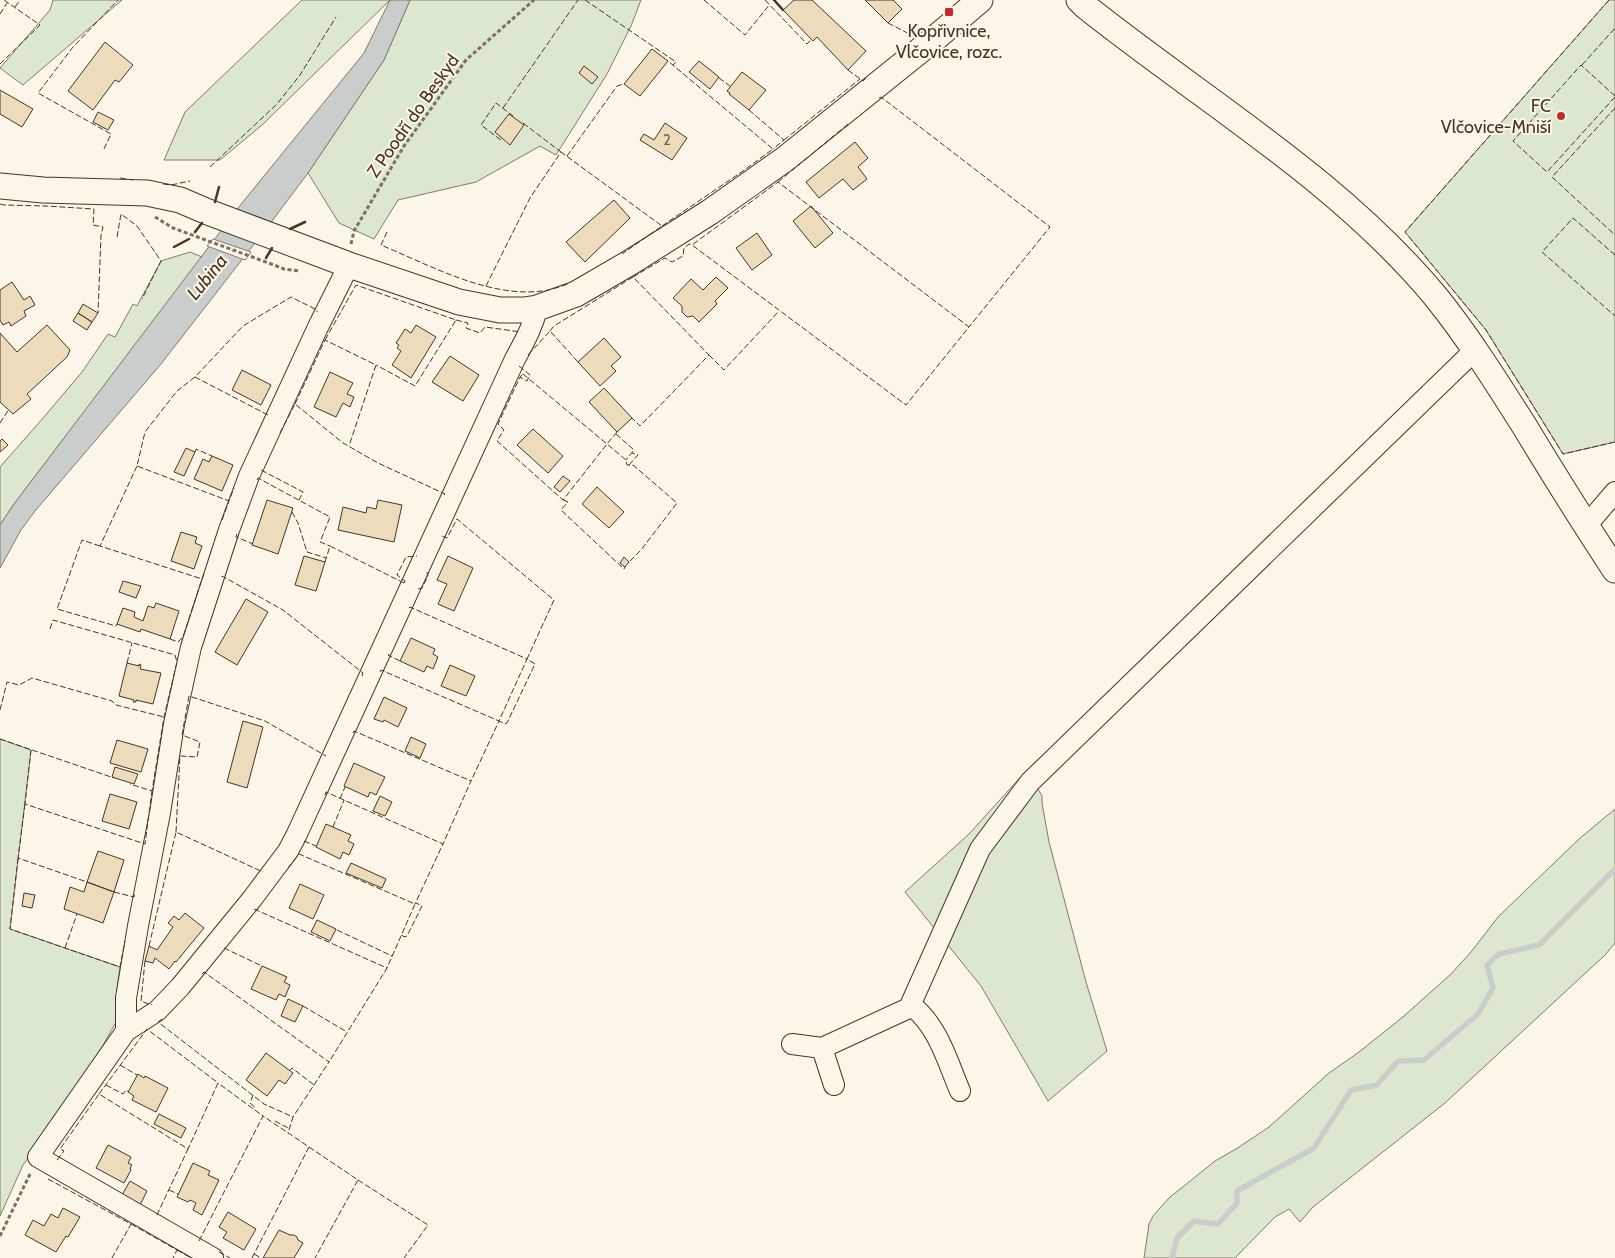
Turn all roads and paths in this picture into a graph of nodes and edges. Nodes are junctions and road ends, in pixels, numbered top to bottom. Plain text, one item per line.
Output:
1 (534, 0) edge
2 (980, 0) edge
3 (1079, 0) edge
4 (0, 186) edge
5 (193, 235) dead end
6 (264, 260) dead end
7 (349, 265) junction
8 (537, 308) junction
9 (1475, 350) junction
10 (1615, 492) edge
11 (1586, 526) junction
12 (1615, 570) edge
13 (911, 1005) junction
14 (126, 1031) junction
15 (792, 1044) dead end
16 (822, 1048) junction
17 (834, 1085) dead end
18 (960, 1090) dead end
19 (38, 1157) junction
20 (0, 1236) edge
21 (213, 1258) edge

1 - 7 path, Z Poodří do Beskyd
2 - 8 main road
3 - 9 main road
4 - 7 main road
5 - 6 path
7 - 8 main road
7 - 14 street
8 - 14 street
9 - 11 main road
9 - 13 street
10 - 11 street
11 - 12 main road
13 - 16 street
13 - 18 street
14 - 19 street
15 - 16 street
16 - 17 street
19 - 20 path
19 - 21 street

